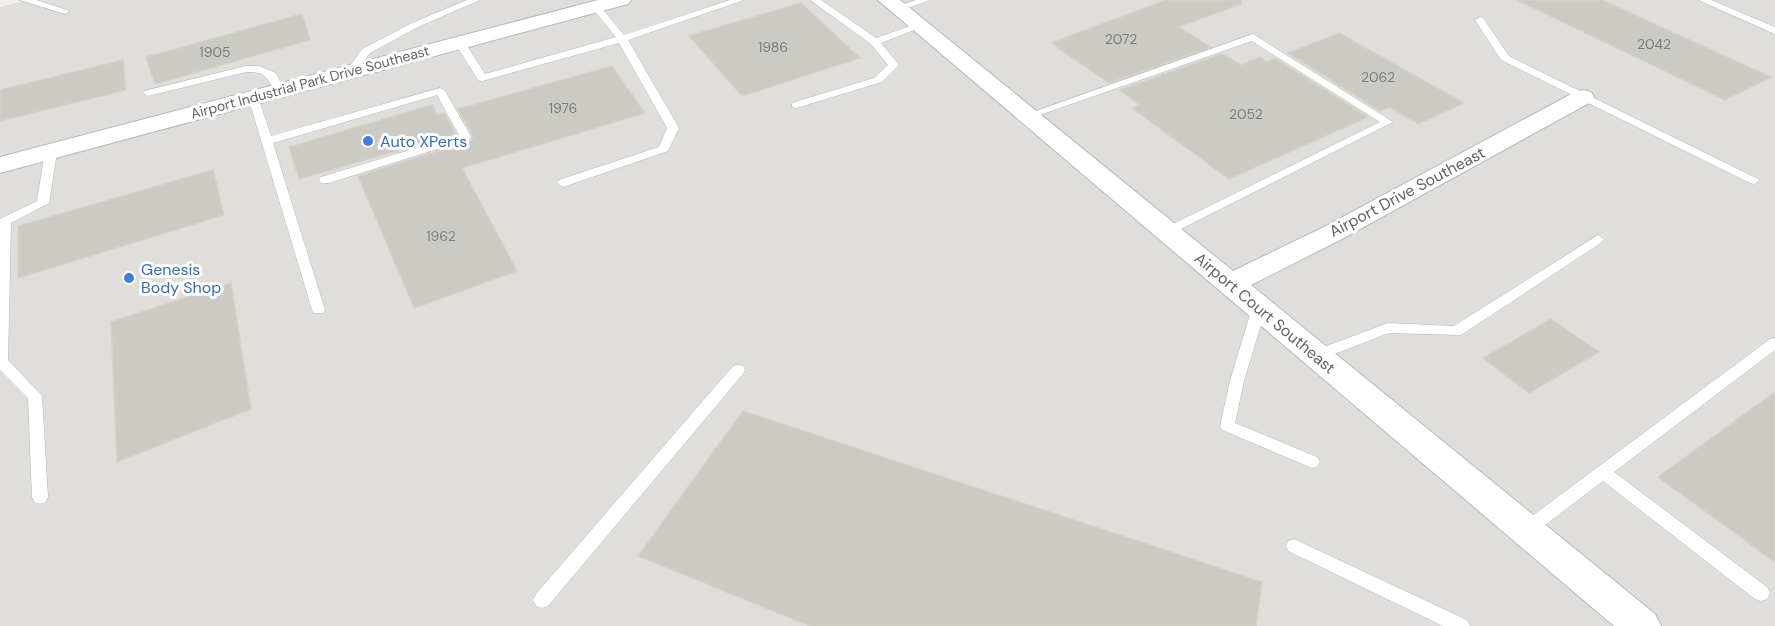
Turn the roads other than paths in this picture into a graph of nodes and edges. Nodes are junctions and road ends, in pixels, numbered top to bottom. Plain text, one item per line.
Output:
1 (25, 0) edge
2 (475, 0) edge
3 (621, 0) edge
4 (739, 0) edge
5 (815, 0) edge
6 (926, 0) edge
7 (1703, 0) edge
8 (893, 4) edge
9 (596, 7) junction
10 (65, 11) dead end
11 (1480, 20) dead end
12 (919, 26) junction
13 (1775, 31) edge
14 (621, 38) junction
15 (875, 42) junction
16 (460, 43) junction
17 (351, 72) junction
18 (279, 90) junction
19 (148, 93) dead end
20 (253, 97) junction
21 (1583, 97) junction
22 (796, 105) dead end
23 (1028, 116) junction
24 (266, 141) junction
25 (51, 152) junction
26 (0, 165) edge
27 (325, 180) dead end
28 (1754, 180) dead end
29 (563, 183) dead end
30 (1167, 231) junction
31 (1598, 239) dead end
32 (1230, 284) junction
33 (1259, 308) junction
34 (318, 310) dead end
35 (1775, 343) edge
36 (1316, 356) junction
37 (738, 370) dead end
38 (1312, 462) dead end
39 (1602, 471) junction
40 (40, 497) dead end
41 (1526, 530) junction
42 (1294, 546) dead end
43 (1761, 593) dead end
44 (542, 600) dead end
45 (1461, 626) edge
46 (1642, 626) edge

1 - 10 lane
2 - 17 lane
3 - 9 street, Airport Industrial Park Drive Southeast
4 - 14 lane
5 - 15 lane
6 - 8 lane
7 - 13 lane
8 - 12 street, Airport Court Southeast
9 - 14 lane
9 - 16 street, Airport Industrial Park Drive Southeast
11 - 21 lane
12 - 15 lane
12 - 23 street, Airport Court Southeast
14 - 16 lane
14 - 29 lane
15 - 22 lane
16 - 17 street, Airport Industrial Park Drive Southeast
17 - 18 street, Airport Industrial Park Drive Southeast
18 - 19 lane
18 - 20 street, Airport Industrial Park Drive Southeast
20 - 24 lane
20 - 25 street, Airport Industrial Park Drive Southeast
21 - 28 lane
21 - 32 street, Airport Drive Southeast
23 - 30 street, Airport Court Southeast
23 - 30 lane
24 - 27 lane
24 - 34 lane
25 - 26 street, Airport Industrial Park Drive Southeast
25 - 40 lane
30 - 32 street, Airport Court Southeast
31 - 36 lane
32 - 33 street, Airport Court Southeast
33 - 36 street, Airport Court Southeast
33 - 38 lane
35 - 39 lane
36 - 41 street, Airport Court Southeast
37 - 44 lane
39 - 41 lane
39 - 43 lane
41 - 46 street, Airport Court Southeast
42 - 45 lane

